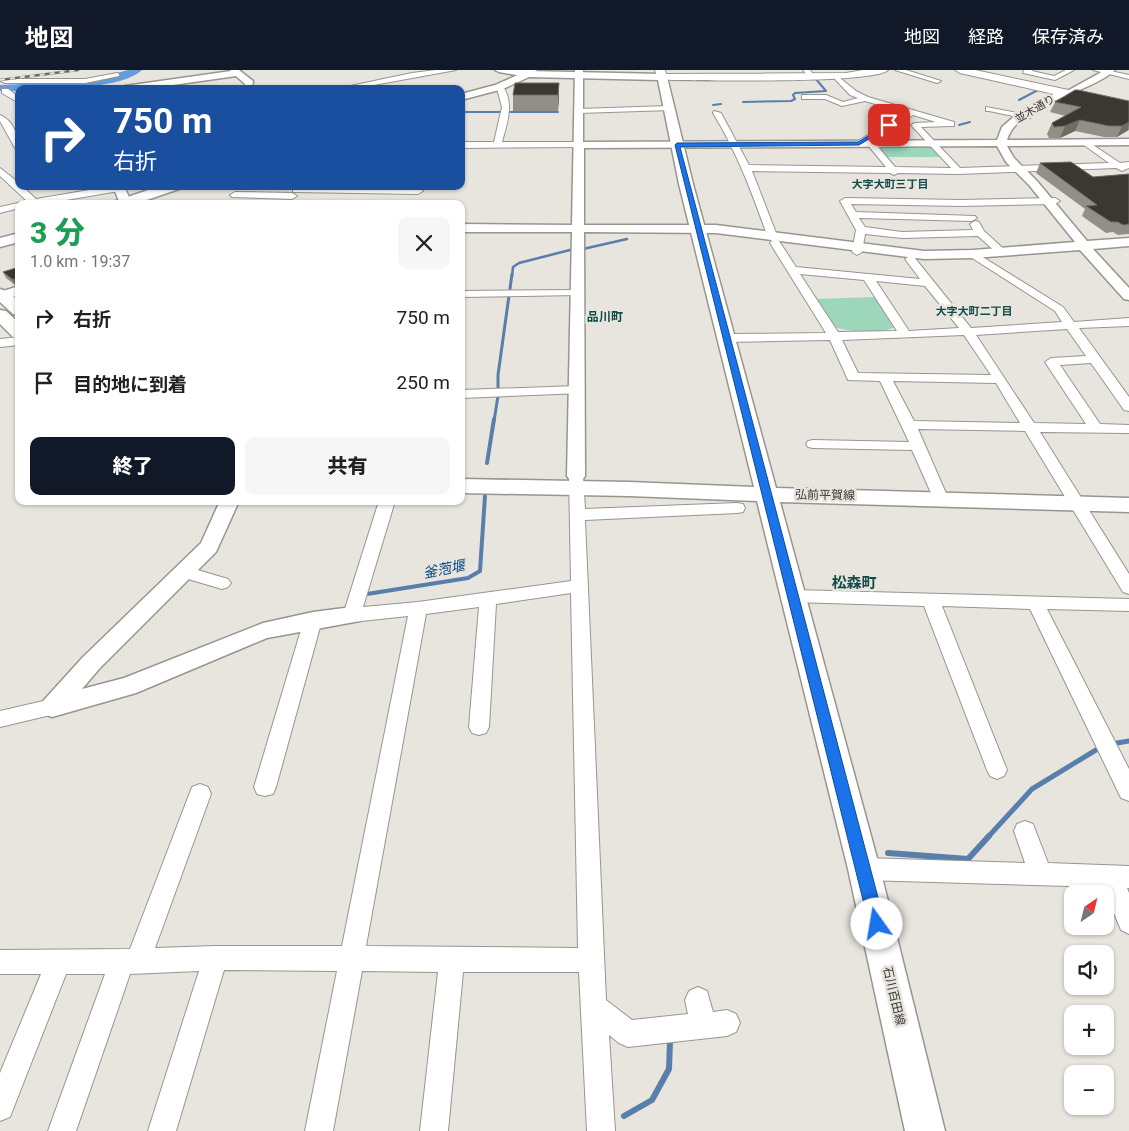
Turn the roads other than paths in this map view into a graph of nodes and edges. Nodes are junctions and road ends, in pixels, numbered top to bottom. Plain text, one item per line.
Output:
1 (103, 70) edge
2 (453, 70) edge
3 (499, 70) edge
4 (883, 70) edge
5 (898, 70) edge
6 (960, 70) edge
7 (968, 70) edge
8 (1030, 70) edge
9 (1071, 70) edge
10 (1096, 70) edge
11 (1109, 71) edge
12 (235, 72) edge
13 (530, 72) edge
14 (578, 73) edge
15 (661, 73) edge
16 (809, 73) edge
17 (59, 74) dead end
18 (117, 75) dead end
19 (836, 76) junction
20 (1129, 76) edge
21 (386, 80) junction
22 (5, 81) dead end
23 (55, 81) junction
24 (937, 81) dead end
25 (84, 84) edge
26 (151, 85) edge
27 (249, 85) edge
28 (360, 85) edge
29 (398, 85) edge
30 (499, 87) junction
31 (5, 91) dead end
32 (1068, 93) junction
33 (465, 96) edge
34 (805, 97) dead end
35 (15, 98) edge
36 (865, 99) junction
37 (1127, 103) edge
38 (669, 108) junction
39 (989, 108) dead end
40 (578, 111) junction
41 (717, 113) dead end
42 (912, 113) junction
43 (1024, 117) junction
44 (4, 120) edge
45 (889, 125) junction
46 (915, 126) junction
47 (15, 141) edge
48 (1129, 142) edge
49 (1005, 143) junction
50 (1087, 143) junction
51 (498, 144) junction
52 (735, 144) junction
53 (859, 144) junction
54 (871, 144) junction
55 (932, 144) junction
56 (465, 145) edge
57 (578, 145) junction
58 (677, 145) junction
59 (1124, 165) edge
60 (748, 168) junction
61 (1022, 169) junction
62 (3, 170) edge
63 (958, 171) junction
64 (894, 172) junction
65 (1129, 172) edge
66 (15, 185) edge
67 (19, 190) edge
68 (101, 190) edge
69 (162, 190) edge
70 (347, 190) joint
71 (294, 194) edge
72 (234, 195) dead end
73 (27, 200) edge
74 (46, 200) edge
75 (133, 200) edge
76 (342, 200) edge
77 (1051, 201) junction
78 (961, 203) junction
79 (15, 206) edge
80 (0, 210) edge
81 (853, 215) junction
82 (972, 218) junction
83 (465, 230) edge
84 (578, 230) junction
85 (698, 230) junction
86 (861, 230) junction
87 (980, 234) junction
88 (15, 238) edge
89 (774, 240) junction
90 (1129, 242) edge
91 (0, 243) edge
92 (1092, 248) junction
93 (1129, 248) edge
94 (858, 250) junction
95 (1002, 252) junction
96 (976, 256) junction
97 (910, 259) junction
98 (793, 270) junction
99 (868, 277) junction
100 (930, 283) junction
101 (1129, 284) edge
102 (15, 291) edge
103 (576, 293) junction
104 (465, 294) edge
105 (1, 296) edge
106 (1129, 296) edge
107 (15, 307) edge
108 (0, 315) edge
109 (1129, 322) edge
110 (1071, 326) junction
111 (15, 328) edge
112 (967, 331) junction
113 (905, 335) junction
114 (834, 336) junction
115 (727, 338) junction
116 (15, 342) edge
117 (0, 343) edge
118 (1094, 359) junction
119 (884, 377) junction
120 (1000, 379) junction
121 (577, 390) junction
122 (465, 394) edge
123 (1129, 407) edge
124 (909, 425) junction
125 (1030, 428) junction
126 (1096, 428) junction
127 (1129, 429) edge
128 (814, 444) dead end
129 (916, 446) junction
130 (465, 473) edge
131 (576, 482) junction
132 (465, 486) edge
133 (766, 488) junction
134 (938, 492) junction
135 (1129, 492) edge
136 (1073, 497) junction
137 (228, 505) edge
138 (386, 505) edge
139 (1129, 505) edge
140 (737, 508) dead end
141 (577, 515) junction
142 (184, 572) junction
143 (222, 583) dead end
144 (580, 586) junction
145 (1129, 588) edge
146 (794, 596) junction
147 (488, 598) junction
148 (930, 599) junction
149 (1036, 604) junction
150 (1129, 605) edge
151 (418, 609) junction
152 (352, 615) junction
153 (312, 620) junction
154 (52, 707) junction
155 (0, 719) edge
156 (479, 727) dead end
157 (997, 770) dead end
158 (1126, 781) edge
159 (265, 787) dead end
160 (200, 794) dead end
161 (1024, 831) dead end
162 (864, 869) junction
163 (1040, 874) junction
164 (1120, 877) edge
165 (1129, 922) edge
166 (215, 958) junction
167 (351, 959) junction
168 (452, 960) junction
169 (591, 960) junction
170 (0, 962) edge
171 (130, 962) junction
172 (58, 963) junction
173 (698, 1000) dead end
174 (593, 1006) junction
175 (0, 1107) edge
176 (62, 1131) edge
177 (162, 1131) edge
178 (319, 1131) edge
179 (434, 1131) edge
180 (601, 1131) edge
181 (925, 1131) edge

1 - 25 street
2 - 21 street
3 - 13 street
4 - 19 main road
5 - 24 street
6 - 32 main road
7 - 32 main road
8 - 9 street
10 - 11 street
11 - 20 street
11 - 32 street, 並木通り
12 - 26 street
12 - 27 street
13 - 14 main road
13 - 30 main road
14 - 15 main road
14 - 40 street
15 - 16 main road
15 - 38 main road, 石川百田線
16 - 19 main road
17 - 23 street
18 - 25 street
19 - 36 street
21 - 28 street
21 - 29 street
22 - 23 street
23 - 25 street
30 - 33 main road
30 - 51 street
31 - 35 street
32 - 37 main road
32 - 43 street, 並木通り
34 - 36 street
36 - 42 street
38 - 40 street
38 - 58 main road, 石川百田線
39 - 43 street
40 - 57 street
41 - 52 street
42 - 45 street
42 - 46 street
43 - 49 street, 並木通り
44 - 47 street
45 - 46 street
45 - 53 street
46 - 55 street
48 - 50 street
49 - 50 street
49 - 55 street
49 - 61 street
50 - 59 street
51 - 56 street
51 - 57 street
52 - 53 street
52 - 58 street
52 - 60 street
53 - 54 street
54 - 55 street
54 - 64 street
55 - 63 street
57 - 58 street
57 - 84 street
58 - 85 main road, 石川百田線
59 - 61 street
59 - 65 street
60 - 64 street
60 - 89 street
61 - 63 street
61 - 77 street
62 - 66 street
63 - 64 street
67 - 73 street
68 - 74 street
69 - 75 main road
70 - 71 street
70 - 76 street
71 - 72 street
77 - 78 street
77 - 92 street
78 - 81 street
78 - 82 street
79 - 80 street
81 - 82 street
81 - 86 street
82 - 87 street
83 - 84 street
84 - 85 street
84 - 103 street
85 - 89 street
85 - 115 main road, 石川百田線
86 - 87 street
86 - 94 street
87 - 95 street
88 - 91 main road
89 - 94 street
89 - 98 street
90 - 92 street
92 - 93 street
92 - 95 street
92 - 96 street
92 - 101 street
92 - 106 street
94 - 96 street
94 - 97 street
95 - 96 street
96 - 97 street
96 - 110 street
97 - 100 street
98 - 99 street
98 - 114 street
99 - 100 street
99 - 113 street
100 - 112 street
102 - 105 street
103 - 104 street
103 - 121 street
105 - 107 main road
108 - 111 main road
109 - 110 street
110 - 112 street
110 - 118 street
112 - 113 street
112 - 120 street
113 - 114 street
114 - 115 street
114 - 119 street
115 - 133 main road, 石川百田線
116 - 117 street
118 - 123 street
118 - 126 street
119 - 120 street
119 - 124 street
120 - 125 street
121 - 122 street
121 - 131 street
124 - 125 street
124 - 129 street
125 - 126 street
125 - 136 street
126 - 127 street
128 - 129 street
129 - 134 street
130 - 131 main road, 弘前平賀線
131 - 132 main road, 弘前平賀線
131 - 133 main road, 弘前平賀線
131 - 141 street
133 - 134 main road, 弘前平賀線
133 - 146 main road, 石川百田線
134 - 136 main road, 弘前平賀線
135 - 136 main road, 弘前平賀線
136 - 139 main road, 弘前平賀線
136 - 145 street
137 - 142 street
138 - 152 street
140 - 141 street
141 - 144 street
142 - 143 street
142 - 154 street
144 - 147 street
144 - 169 street
146 - 148 street
146 - 162 main road, 石川百田線
147 - 151 street
147 - 156 street
148 - 149 street
148 - 157 street
149 - 150 street
149 - 158 street
151 - 152 street
151 - 167 street
152 - 153 street
153 - 154 street
153 - 159 street
154 - 155 street
160 - 171 street
161 - 163 street
162 - 163 street
162 - 181 main road, 石川百田線
163 - 164 street
164 - 165 street
166 - 167 street
166 - 171 street
166 - 177 street
167 - 168 street
167 - 178 street
168 - 169 street
168 - 179 street
169 - 174 street
170 - 172 street
171 - 172 street
171 - 176 street
172 - 175 street
173 - 174 street
174 - 180 street

